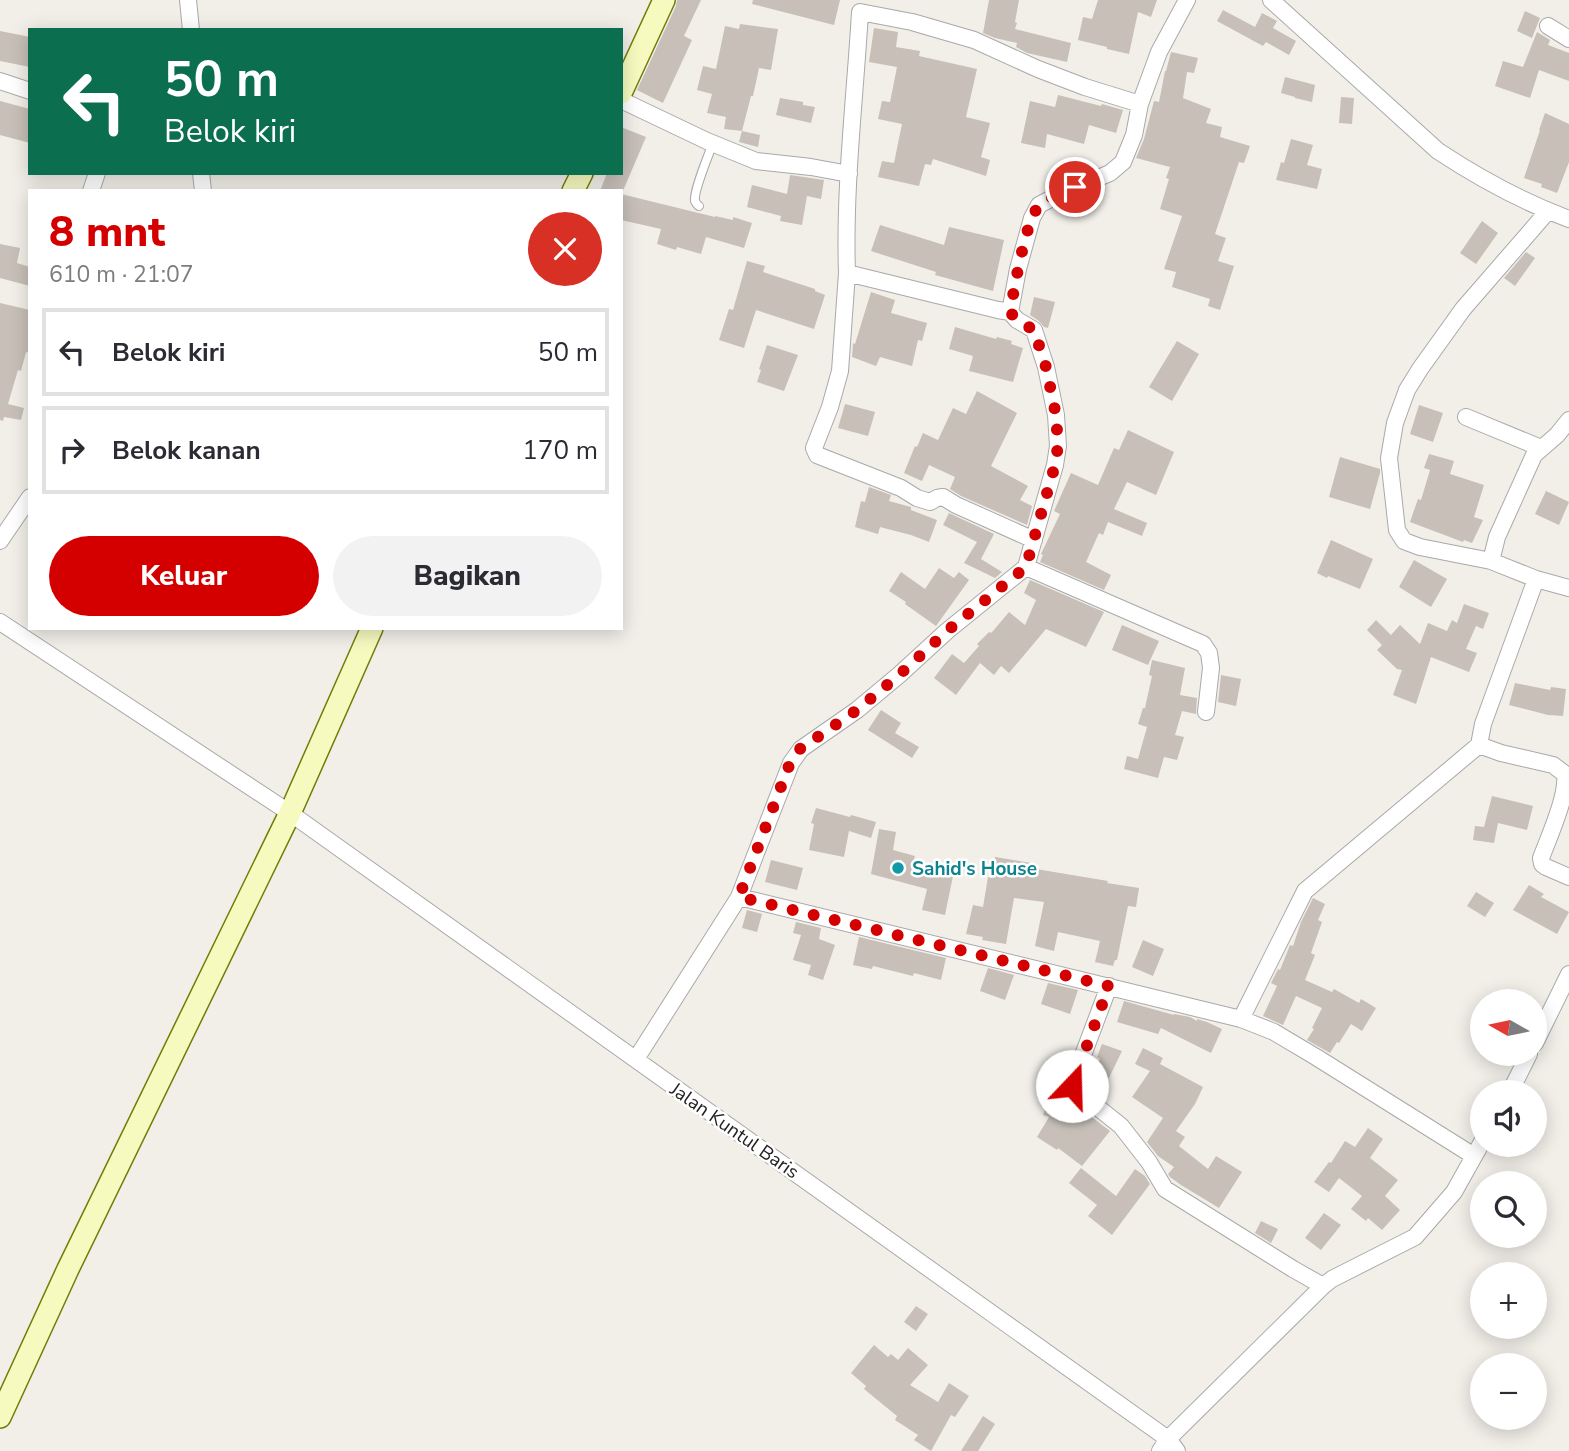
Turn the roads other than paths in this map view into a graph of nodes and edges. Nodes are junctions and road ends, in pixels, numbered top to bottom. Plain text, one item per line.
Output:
1 (188, 0) edge
2 (664, 0) edge
3 (1187, 0) edge
4 (1271, 0) edge
5 (860, 6) edge
6 (1548, 26) dead end
7 (191, 28) edge
8 (1569, 39) edge
9 (0, 81) edge
10 (623, 89) edge
11 (28, 90) edge
12 (623, 101) edge
13 (1140, 104) junction
14 (713, 143) junction
15 (849, 174) junction
16 (698, 206) dead end
17 (1548, 211) junction
18 (1569, 219) edge
19 (847, 273) junction
20 (1010, 312) junction
21 (1466, 417) dead end
22 (1569, 420) edge
23 (1541, 448) junction
24 (28, 500) edge
25 (1034, 540) junction
26 (0, 541) edge
27 (1491, 561) junction
28 (1026, 567) junction
29 (1536, 579) junction
30 (1569, 587) edge
31 (0, 622) edge
32 (371, 630) edge
33 (1206, 712) dead end
34 (1479, 745) junction
35 (290, 813) junction
36 (1569, 877) edge
37 (739, 897) junction
38 (1569, 974) edge
39 (1109, 986) junction
40 (1241, 1019) junction
41 (1547, 1019) edge
42 (636, 1059) junction
43 (1470, 1144) edge
44 (1474, 1157) edge
45 (1323, 1286) junction
46 (0, 1417) edge
47 (1168, 1447) edge

1 - 7 street
2 - 10 street
3 - 13 street
4 - 17 street
5 - 13 street
5 - 15 street
6 - 8 street
9 - 11 street
12 - 14 street
13 - 20 street
14 - 15 street
14 - 16 lane
15 - 19 street
17 - 18 street
17 - 27 street
19 - 20 street
19 - 25 street
20 - 25 street
21 - 23 street
22 - 23 street
23 - 27 street
24 - 26 street
25 - 28 street
27 - 29 street
28 - 33 street
28 - 37 street
29 - 30 street
29 - 34 street
31 - 35 street, Jalan Kuntul Baris
32 - 35 street
34 - 36 street
34 - 40 street
35 - 42 street, Jalan Kuntul Baris
35 - 46 street
37 - 39 street
37 - 42 street
38 - 41 street
39 - 40 street
39 - 45 street
40 - 43 street
42 - 47 street, Jalan Kuntul Baris
44 - 45 street
45 - 47 street

